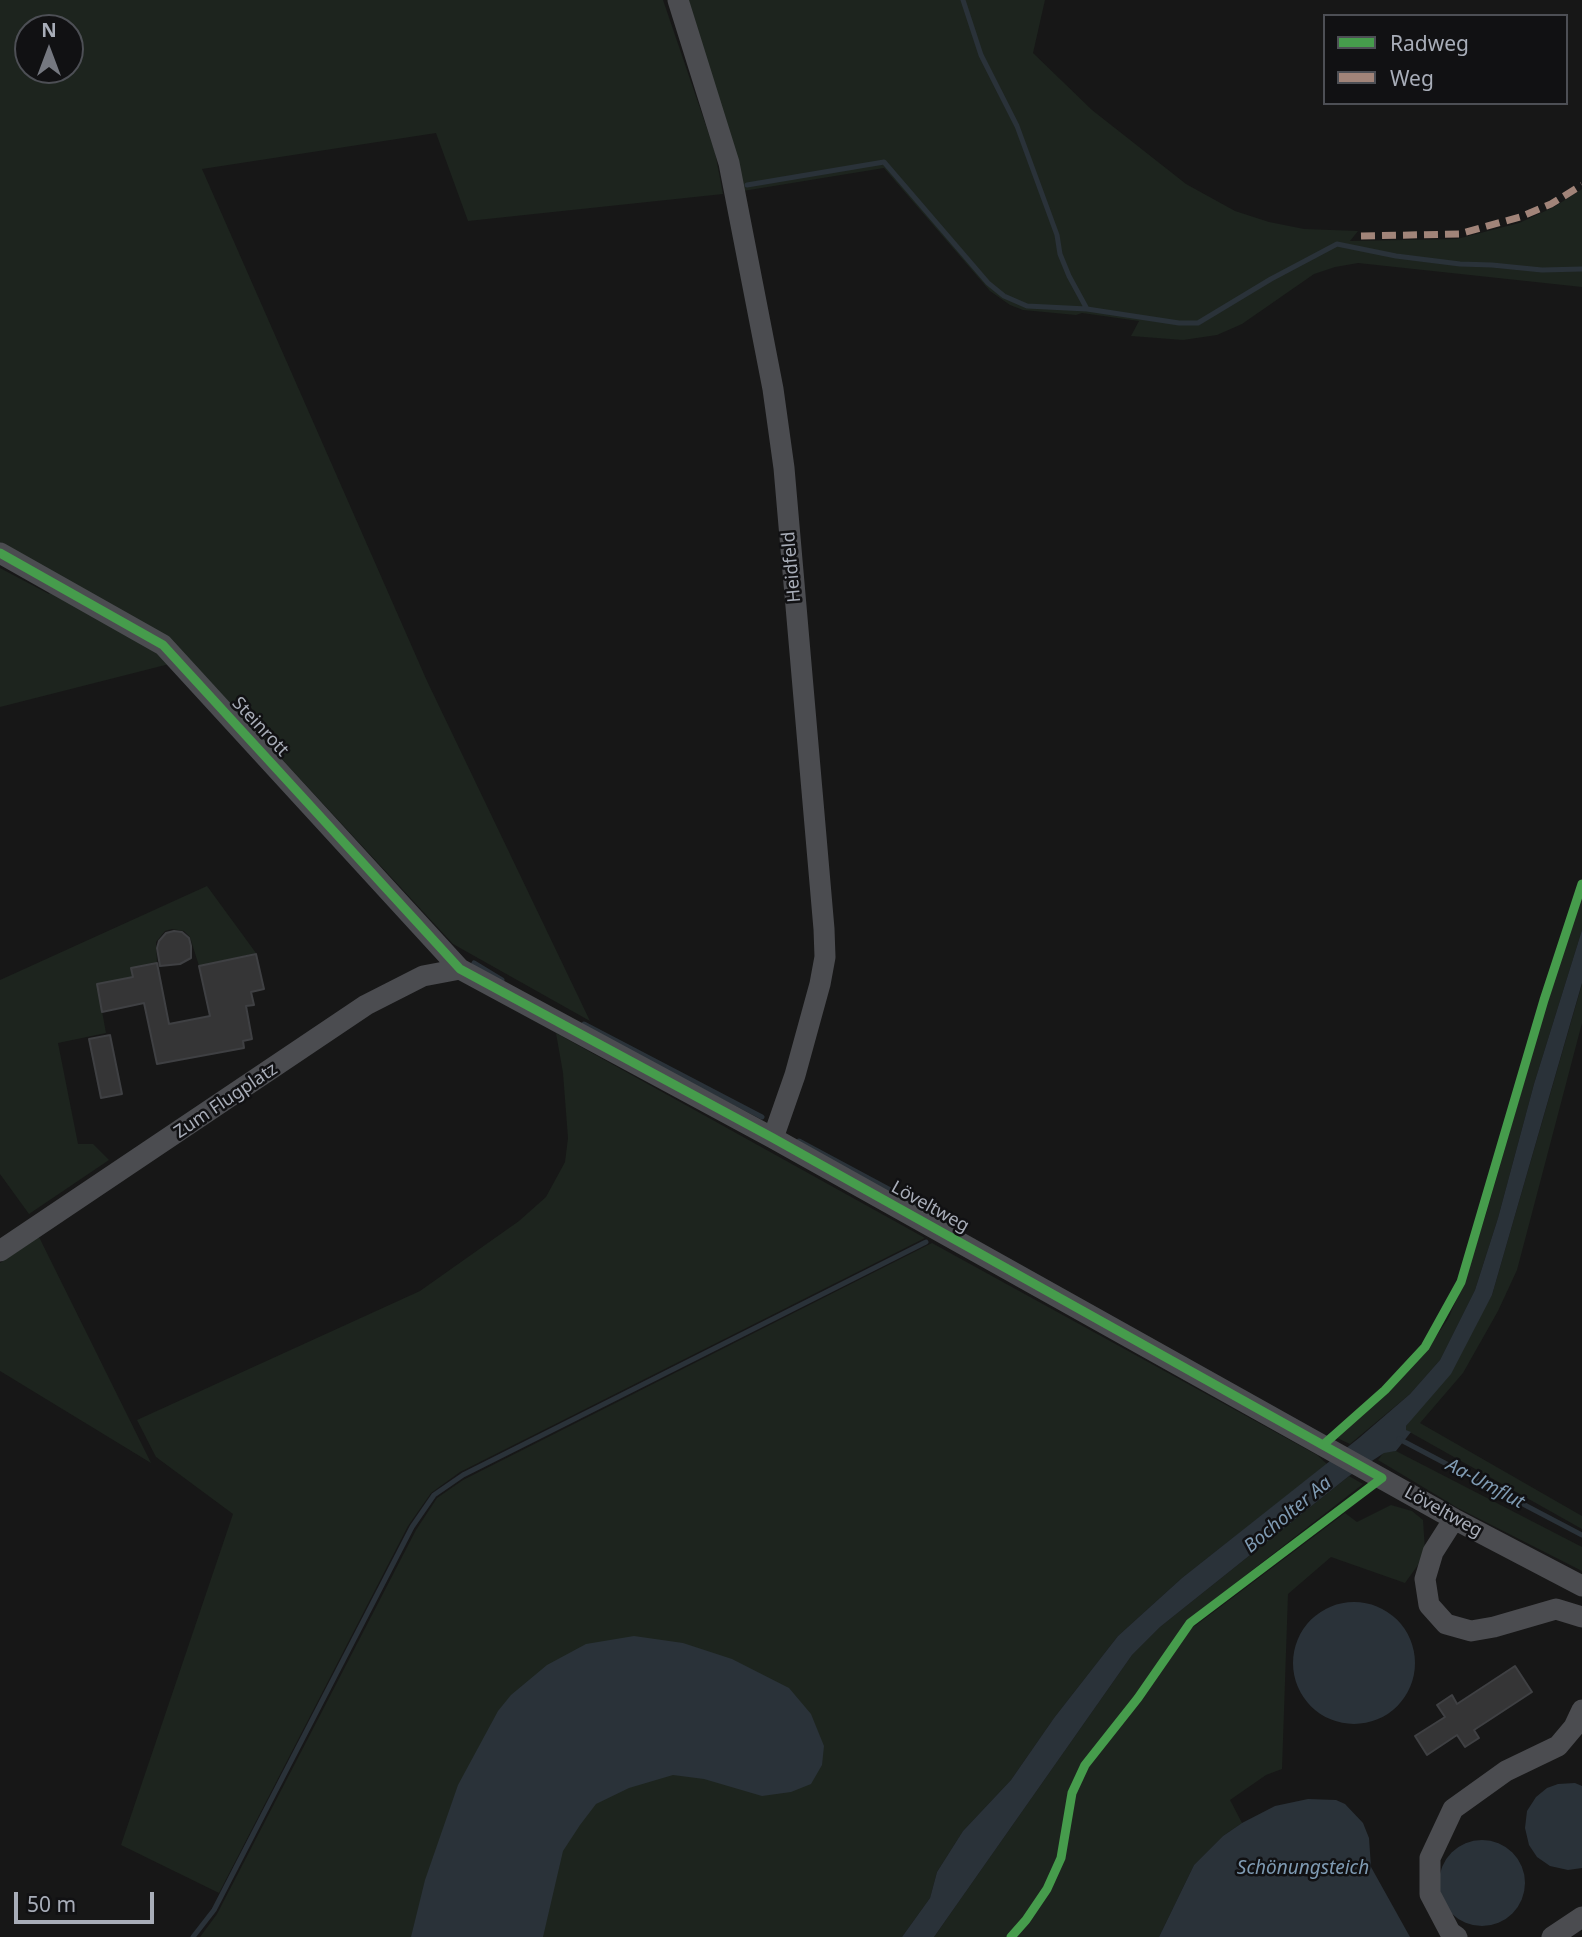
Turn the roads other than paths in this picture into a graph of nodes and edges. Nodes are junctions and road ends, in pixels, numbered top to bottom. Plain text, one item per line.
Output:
1 (678, 0) edge
2 (0, 553) edge
3 (460, 969) junction
4 (773, 1138) junction
5 (0, 1251) edge
6 (1454, 1519) junction
7 (1582, 1586) edge
8 (1582, 1617) edge
9 (1582, 1710) edge
10 (1582, 1917) edge
11 (1457, 1937) edge
12 (1552, 1937) edge

1 - 4 street, Heidfeld
2 - 3 street, Steinrott
3 - 4 street, Löveltweg
3 - 5 street, Zum Flugplatz
4 - 6 street, Löveltweg
6 - 7 street, Löveltweg
6 - 8 street
9 - 11 street
10 - 12 street

